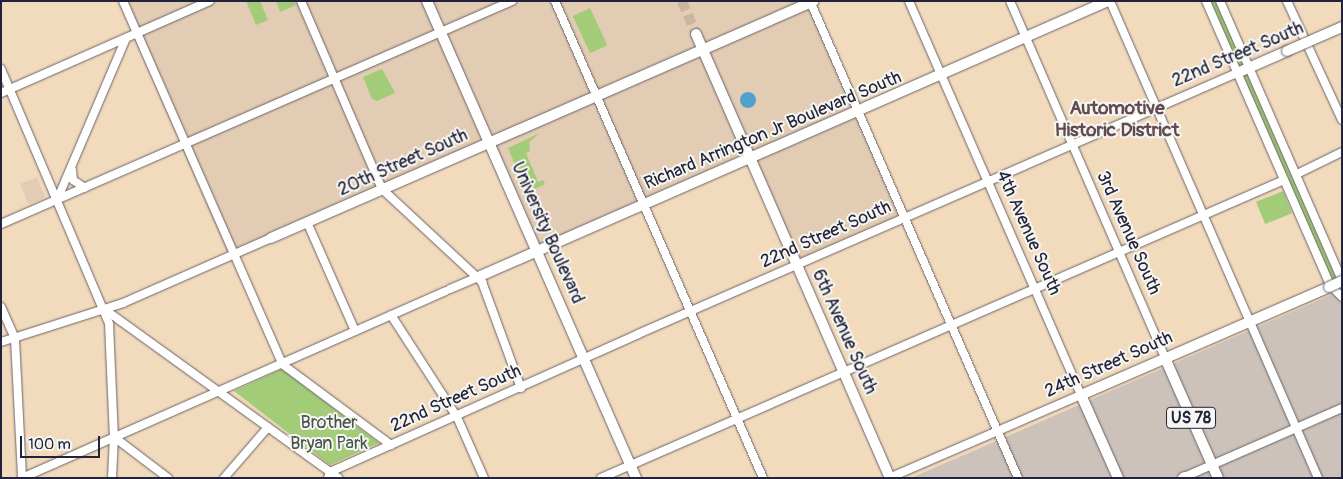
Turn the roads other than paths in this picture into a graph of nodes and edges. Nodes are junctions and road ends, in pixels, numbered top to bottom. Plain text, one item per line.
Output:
1 (123, 1) edge
2 (210, 1) edge
3 (301, 1) edge
4 (427, 1) edge
5 (512, 1) edge
6 (555, 1) edge
7 (909, 1) edge
8 (1010, 1) edge
9 (1109, 1) edge
10 (1206, 1) edge
11 (1220, 1) edge
12 (1287, 1) edge
13 (811, 2) edge
14 (1342, 28) edge
15 (441, 32) junction
16 (137, 33) junction
17 (696, 34) tunnel mouth
18 (126, 38) junction
19 (1026, 38) junction
20 (703, 50) junction
21 (1242, 52) junction
22 (1230, 56) junction
23 (1249, 68) junction
24 (1, 69) edge
25 (1237, 73) junction
26 (941, 75) junction
27 (334, 79) junction
28 (10, 89) junction
29 (1, 93) edge
30 (596, 96) junction
31 (1156, 108) junction
32 (858, 112) junction
33 (1342, 120) edge
34 (490, 143) junction
35 (185, 144) junction
36 (1072, 145) junction
37 (1342, 152) edge
38 (751, 158) junction
39 (72, 170) junction
40 (1297, 174) junction
41 (1284, 180) junction
42 (988, 181) junction
43 (85, 188) junction
44 (382, 189) junction
45 (57, 200) junction
46 (643, 204) junction
47 (1203, 214) junction
48 (904, 218) junction
49 (308, 222) junction
50 (1, 224) edge
51 (271, 238) joint
52 (538, 251) junction
53 (1119, 251) junction
54 (233, 254) junction
55 (797, 265) junction
56 (478, 277) junction
57 (1342, 280) edge
58 (1034, 288) junction
59 (1342, 296) edge
60 (1, 307) edge
61 (104, 309) junction
62 (690, 312) junction
63 (391, 315) junction
64 (1250, 321) junction
65 (951, 325) junction
66 (355, 331) junction
67 (15, 339) junction
68 (1, 342) edge
69 (1165, 358) junction
70 (585, 359) junction
71 (282, 364) junction
72 (844, 371) junction
73 (521, 388) junction
74 (220, 390) junction
75 (1081, 395) junction
76 (1342, 408) edge
77 (457, 417) junction
78 (737, 418) junction
79 (268, 426) junction
80 (1296, 428) junction
81 (998, 431) junction
82 (114, 437) junction
83 (391, 445) junction
84 (630, 464) junction
85 (1212, 465) junction
86 (329, 475) edge
87 (1183, 477) edge
88 (22, 478) edge
89 (112, 478) edge
90 (168, 478) edge
91 (224, 478) edge
92 (338, 478) edge
93 (484, 478) edge
94 (600, 478) edge
95 (636, 478) edge
96 (763, 478) edge
97 (890, 478) edge
98 (1018, 478) edge
99 (1118, 478) edge
100 (1218, 478) edge
101 (1318, 478) edge

1 - 16 street
2 - 16 street
3 - 27 street
4 - 15 main road, University Boulevard
5 - 15 street
6 - 30 street
7 - 26 street, 4th Avenue South
8 - 19 street, 3rd Avenue South
9 - 19 main road, Richard Arrington Jr Boulevard South
9 - 31 street
10 - 22 street
11 - 21 street
12 - 33 street
13 - 20 main road, 20th Street South
13 - 32 street
14 - 23 main road, 22nd Street South, bridge
15 - 27 street
15 - 34 main road, University Boulevard
16 - 18 street
16 - 35 street
17 - 20 main road, 6th Avenue South
18 - 28 street
18 - 39 street
19 - 26 main road, Richard Arrington Jr Boulevard South
19 - 36 street, 3rd Avenue South
20 - 30 main road, 20th Street South
20 - 38 main road, 6th Avenue South
21 - 22 street
21 - 23 street
22 - 25 street
23 - 25 main road, 22nd Street South
23 - 40 street
24 - 28 street
25 - 31 street, 22nd Street South
25 - 41 street
26 - 32 main road, Richard Arrington Jr Boulevard South
26 - 42 street, 4th Avenue South
27 - 35 street
27 - 44 street
28 - 29 street
28 - 45 street
30 - 34 main road, 20th Street South
30 - 46 street
31 - 36 street, 22nd Street South
31 - 47 street
32 - 38 main road, Richard Arrington Jr Boulevard South
32 - 48 street
34 - 44 main road, 20th Street South
34 - 52 main road, University Boulevard
35 - 43 street
35 - 54 street
36 - 42 street, 22nd Street South
36 - 53 street, 3rd Avenue South
37 - 40 street
38 - 46 main road, Richard Arrington Jr Boulevard South
38 - 55 main road, 6th Avenue South
39 - 43 street
39 - 45 street
40 - 57 street
41 - 47 street
41 - 59 street
42 - 48 street, 22nd Street South
42 - 58 street, 4th Avenue South
43 - 45 street
44 - 49 main road, 20th Street South
44 - 56 street
45 - 50 street
45 - 61 street
46 - 52 main road, Richard Arrington Jr Boulevard South
46 - 62 street
47 - 53 street
47 - 64 street
48 - 55 street, 22nd Street South
48 - 65 street
49 - 51 main road, 20th Street South
49 - 66 street
51 - 54 street, 20th Street South
52 - 56 main road, Richard Arrington Jr Boulevard South
52 - 70 main road, University Boulevard
53 - 58 street
53 - 69 street, 3rd Avenue South
54 - 61 street, 20th Street South
54 - 71 street
55 - 62 street, 22nd Street South
55 - 72 main road, 6th Avenue South
56 - 63 street, Richard Arrington Jr Boulevard South
56 - 73 street
57 - 64 main road, 24th Street South, bridge
58 - 65 street
58 - 75 street, 4th Avenue South
60 - 67 street
61 - 67 street, 20th Street South
61 - 74 street
61 - 82 street
62 - 70 street, 22nd Street South
62 - 78 street
63 - 66 street, Richard Arrington Jr Boulevard South
63 - 77 street
64 - 69 main road, 24th Street South
64 - 80 street
65 - 72 street
65 - 81 street
66 - 71 street, Richard Arrington Jr Boulevard South
67 - 68 street, 20th Street South
67 - 88 street
69 - 75 main road, 24th Street South
69 - 85 main road, 3rd Avenue South / US 78
70 - 73 street, 22nd Street South
70 - 84 main road, University Boulevard
71 - 74 street, Richard Arrington Jr Boulevard South
71 - 83 street
72 - 78 street
72 - 97 main road, 6th Avenue South
73 - 77 street, 22nd Street South
74 - 79 street
74 - 82 street, Richard Arrington Jr Boulevard South
75 - 81 street, 24th Street South
75 - 99 main road, 4th Avenue South
76 - 80 street
77 - 83 street, 22nd Street South
77 - 93 street
78 - 84 street
78 - 96 street
79 - 86 street
79 - 91 street
80 - 85 street
80 - 101 street
81 - 97 street, 24th Street South
81 - 98 street
82 - 88 street, Richard Arrington Jr Boulevard South
82 - 89 street
82 - 90 street
83 - 86 street, 22nd Street South
84 - 94 street
84 - 95 main road, University Boulevard
85 - 87 street
85 - 100 main road, 3rd Avenue South / US 78
86 - 92 street

